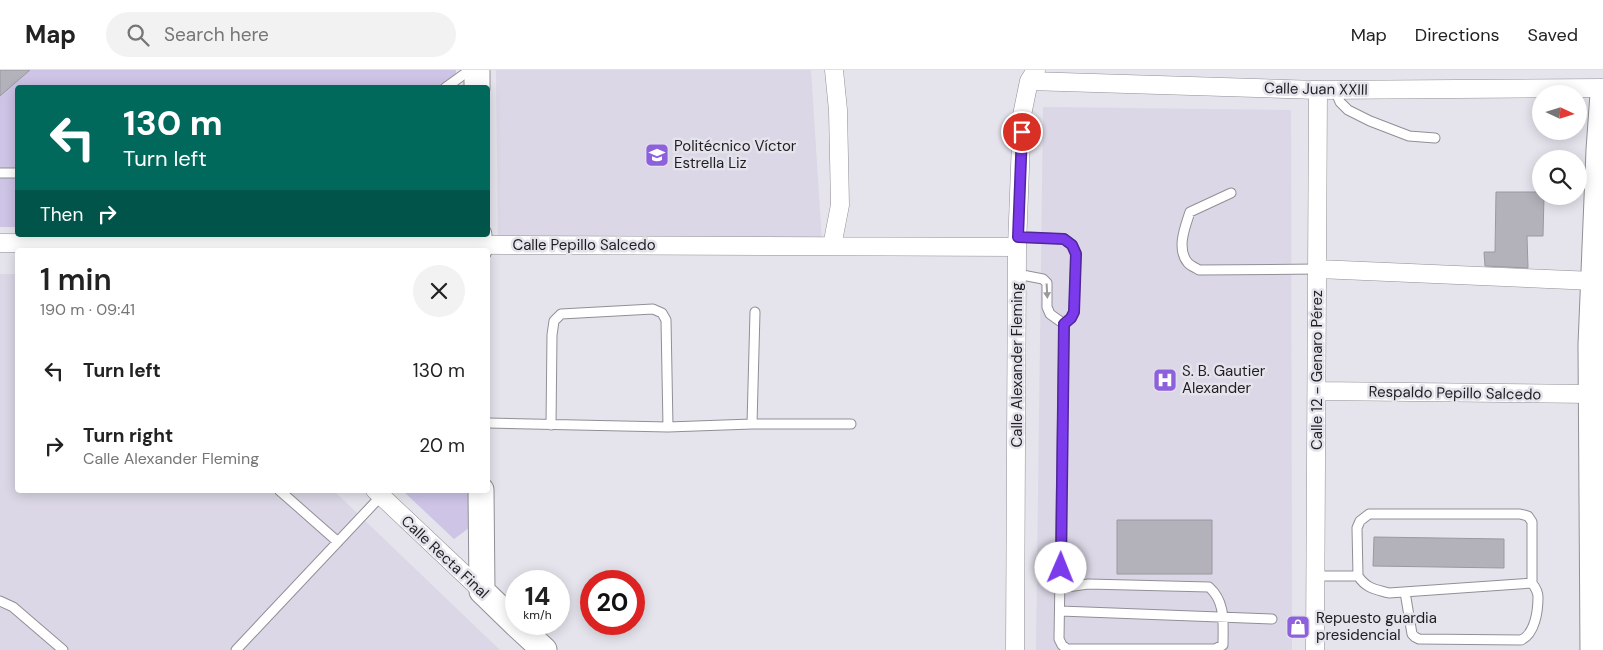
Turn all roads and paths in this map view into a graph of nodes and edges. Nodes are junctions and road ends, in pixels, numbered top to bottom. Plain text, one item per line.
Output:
1 (476, 70) edge
2 (834, 70) edge
3 (1032, 76) edge
4 (449, 85) edge
5 (477, 85) edge
6 (1603, 88) edge
7 (1326, 90) junction
8 (1603, 94) edge
9 (1435, 138) dead end
10 (1601, 150) edge
11 (0, 173) edge
12 (15, 173) edge
13 (1231, 193) dead end
14 (1017, 242) junction
15 (0, 243) edge
16 (479, 243) edge
17 (832, 246) junction
18 (115, 247) edge
19 (1318, 269) junction
20 (1017, 274) junction
21 (1594, 280) junction
22 (755, 312) dead end
23 (1064, 324) junction
24 (1597, 345) edge
25 (1317, 391) junction
26 (1592, 394) junction
27 (490, 423) edge
28 (752, 424) junction
29 (851, 424) dead end
30 (551, 425) junction
31 (668, 427) junction
32 (282, 493) edge
33 (378, 493) edge
34 (481, 493) edge
35 (338, 542) junction
36 (1316, 576) junction
37 (1358, 576) junction
38 (1532, 582) junction
39 (1060, 588) junction
40 (482, 590) junction
41 (1405, 592) junction
42 (0, 601) edge
43 (1060, 611) junction
44 (505, 613) edge
45 (1224, 617) junction
46 (1272, 619) dead end
47 (528, 635) edge
48 (63, 650) edge
49 (236, 650) edge
50 (544, 650) edge
51 (1015, 650) edge
52 (1315, 650) edge
53 (1593, 650) edge

1 - 4 lane
1 - 5 main road
2 - 17 street
3 - 7 street, Calle Juan XXIII
3 - 14 street, Calle Alexander Fleming
6 - 7 street, Calle Juan XXIII
7 - 9 lane
7 - 19 street, Calle 12 - Genaro Pérez
8 - 10 main road
10 - 21 main road
11 - 12 lane
13 - 19 lane
14 - 17 street, Calle Pepillo Salcedo
14 - 20 street, Calle Alexander Fleming
14 - 23 lane
15 - 18 street, Calle Pepillo Salcedo
16 - 17 street, Calle Pepillo Salcedo
16 - 18 street, Calle Pepillo Salcedo
19 - 21 street
19 - 25 street, Calle 12 - Genaro Pérez
20 -> 23 lane
20 - 51 street, Calle Alexander Fleming
21 - 24 main road
22 - 28 lane
23 - 39 lane
24 - 26 main road
25 - 26 street, Respaldo Pepillo Salcedo
25 - 36 street, Calle 12 - Genaro Pérez
26 - 53 main road
27 - 30 lane
28 - 29 lane
28 - 31 lane
30 - 31 lane
30 - 31 lane
32 - 35 lane
33 - 35 lane
33 - 40 street, Calle Recta Final
34 - 40 main road
35 - 49 lane
36 - 37 lane
36 - 52 street, Calle 12 - Genaro Pérez
37 - 38 lane
37 - 41 lane
38 - 41 lane
38 - 41 lane
39 - 43 lane
39 - 45 lane
40 - 44 main road, Calle Recta Final
42 - 48 lane
43 - 45 lane
43 - 45 lane
45 - 46 lane
47 - 50 main road, Calle Recta Final

